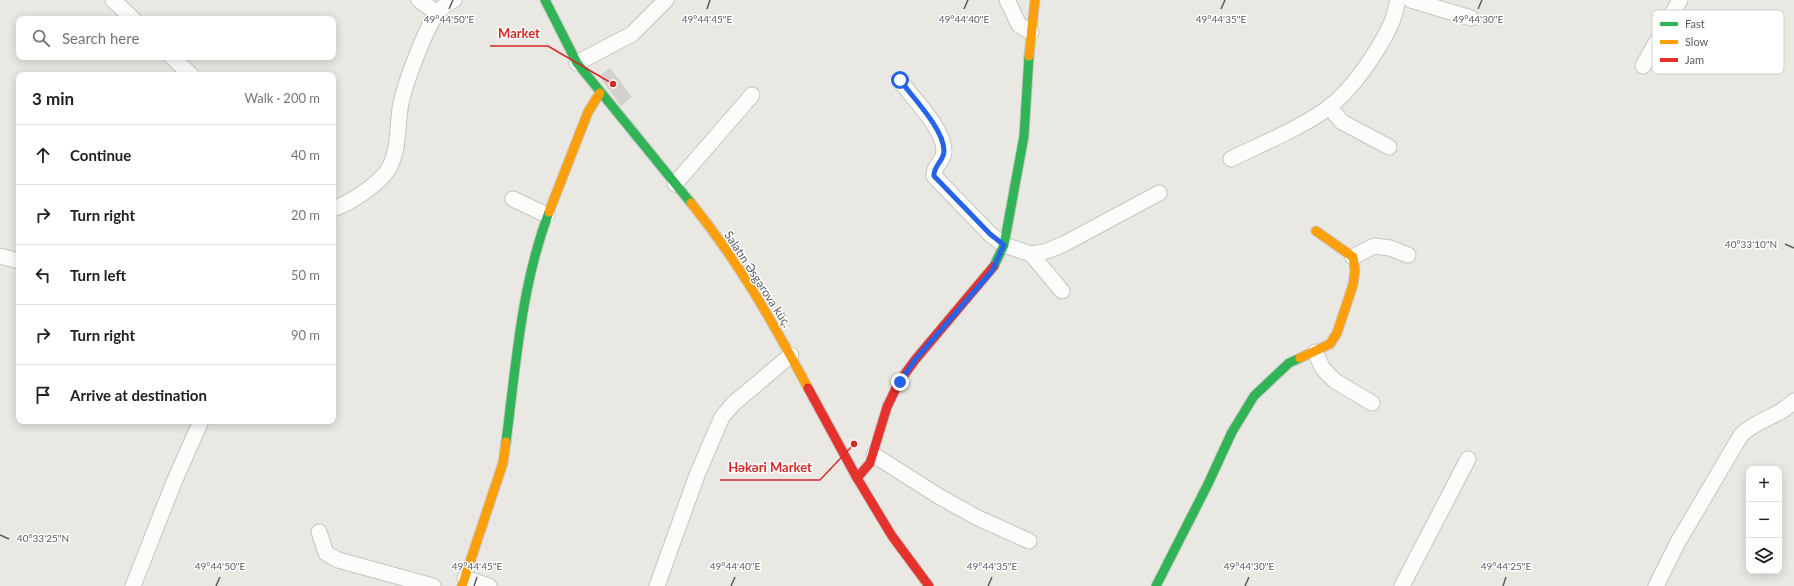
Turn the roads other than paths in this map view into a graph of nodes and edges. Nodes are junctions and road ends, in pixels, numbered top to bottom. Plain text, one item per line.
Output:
1 (113, 0) edge
2 (419, 0) edge
3 (454, 0) edge
4 (666, 0) edge
5 (1006, 0) edge
6 (1035, 0) edge
7 (1398, 0) edge
8 (1411, 0) edge
9 (1680, 0) edge
10 (547, 1) edge
11 (1674, 10) edge
12 (437, 13) junction
13 (130, 16) edge
14 (1471, 18) dead end
15 (1031, 32) junction
16 (1652, 50) edge
17 (175, 60) edge
18 (577, 63) junction
19 (1643, 66) dead end
20 (188, 72) edge
21 (900, 80) dead end
22 (600, 93) junction
23 (752, 94) dead end
24 (1329, 107) junction
25 (1389, 147) dead end
26 (1231, 160) dead end
27 (675, 184) junction
28 (1159, 193) dead end
29 (513, 199) dead end
30 (336, 208) edge
31 (547, 215) junction
32 (1316, 231) dead end
33 (1004, 245) junction
34 (1031, 254) junction
35 (1408, 255) dead end
36 (0, 256) edge
37 (1353, 257) junction
38 (16, 260) edge
39 (1062, 290) dead end
40 (1315, 352) junction
41 (791, 355) junction
42 (1794, 401) edge
43 (1372, 403) dead end
44 (200, 424) edge
45 (874, 455) junction
46 (1468, 459) dead end
47 (856, 478) junction
48 (319, 532) dead end
49 (1029, 541) dead end
50 (463, 582) edge
51 (133, 586) edge
52 (432, 586) edge
53 (489, 586) edge
54 (657, 586) edge
55 (929, 586) edge
56 (1156, 586) edge
57 (1402, 586) edge
58 (1656, 586) edge

1 - 13 street
2 - 12 street
3 - 12 street
4 - 18 street
5 - 15 street
6 - 15 street
7 - 24 street
8 - 14 street
9 - 11 street
10 - 18 street, Salatın Əsgərova küç.
12 - 30 street
15 - 33 street
16 - 19 street
17 - 20 street
18 - 22 street, Salatın Əsgərova küç.
21 - 33 street
22 - 27 street, Salatın Əsgərova küç.
22 - 31 street
23 - 27 street
24 - 25 street
24 - 26 street
27 - 41 street, Salatın Əsgərova küç.
28 - 34 street
29 - 31 street
31 - 50 street
32 - 37 street
33 - 34 street
33 - 45 street
34 - 39 street
35 - 37 street
36 - 38 street
37 - 40 street
40 - 43 street
40 - 56 street
41 - 47 street, Salatın Əsgərova küç.
41 - 54 street
42 - 58 street
44 - 51 street
45 - 47 street
45 - 49 street
46 - 57 street
47 - 55 street, Salatın Əsgərova küç.
48 - 52 street
50 - 53 street

